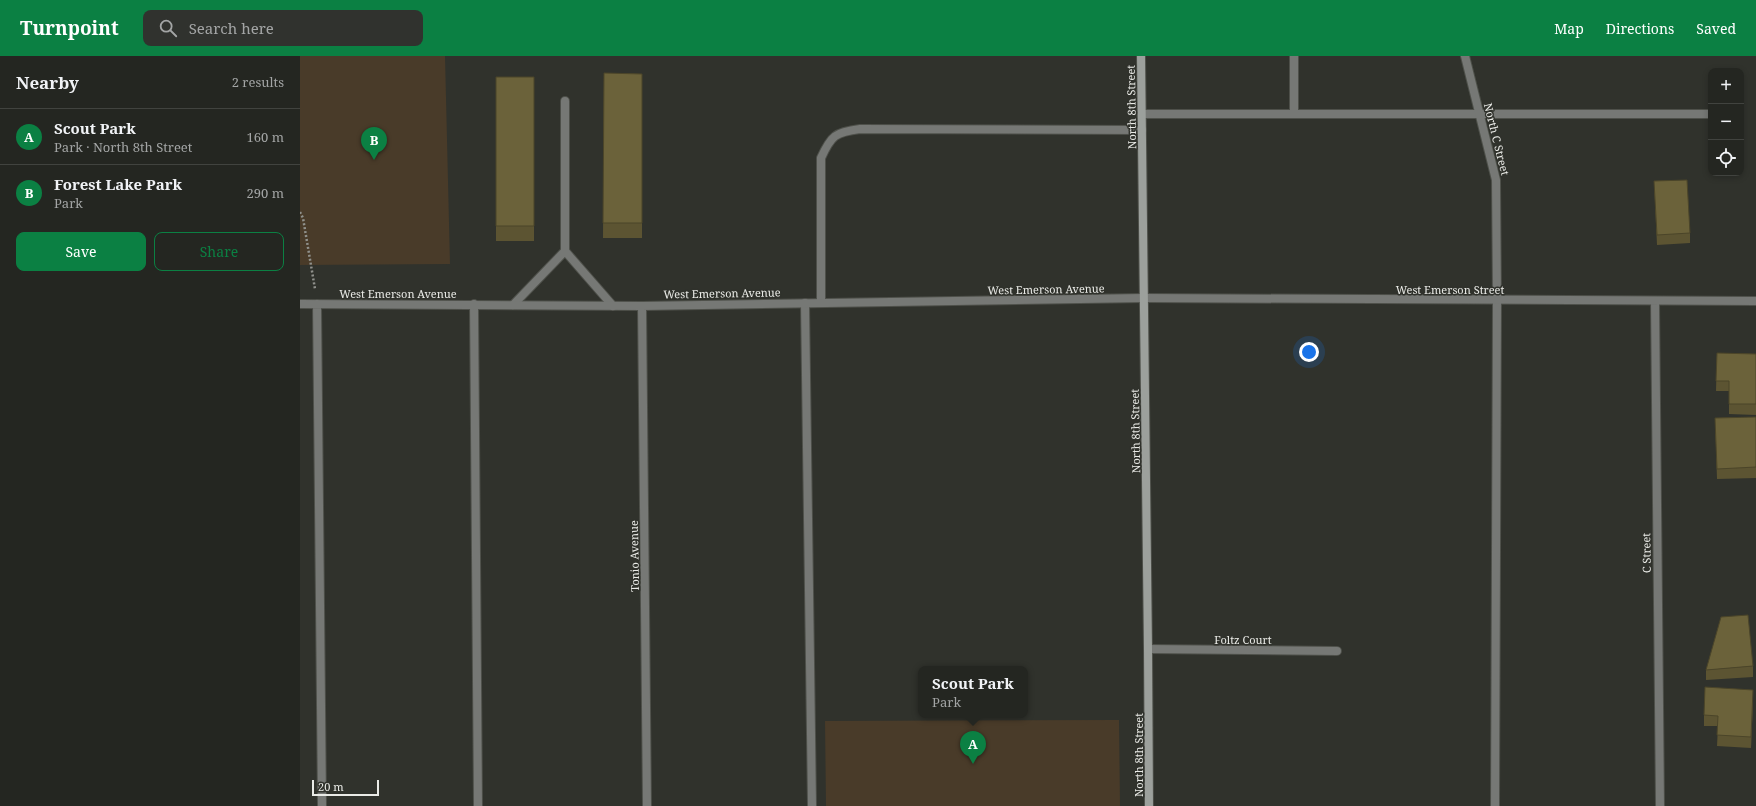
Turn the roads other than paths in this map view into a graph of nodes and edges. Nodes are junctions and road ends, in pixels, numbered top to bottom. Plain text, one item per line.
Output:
1 (1141, 56) edge
2 (1294, 56) edge
3 (1465, 56) edge
4 (565, 102) dead end
5 (1142, 114) junction
6 (1294, 114) junction
7 (1480, 114) junction
8 (1708, 114) edge
9 (1142, 130) junction
10 (565, 251) junction
11 (1144, 298) junction
12 (1497, 300) junction
13 (1655, 301) junction
14 (1756, 301) edge
15 (805, 303) junction
16 (821, 303) junction
17 (300, 304) edge
18 (317, 304) junction
19 (474, 304) junction
20 (513, 305) junction
21 (614, 306) junction
22 (642, 306) junction
23 (1148, 650) junction
24 (1337, 651) dead end
25 (322, 806) edge
26 (478, 806) edge
27 (647, 806) edge
28 (812, 806) edge
29 (1149, 806) edge
30 (1495, 806) edge
31 (1660, 806) edge

1 - 5 street, North 8th Street
2 - 6 street
3 - 7 street, North C Street
4 - 10 street
5 - 6 street
5 - 9 street, North 8th Street
6 - 7 street
7 - 8 street
7 - 12 street, North C Street
9 - 11 street, North 8th Street
9 - 16 street
10 - 20 street
10 - 21 street
11 - 12 street, West Emerson Street
11 - 16 street, West Emerson Avenue
11 - 23 street, North 8th Street
12 - 13 street, West Emerson Street
12 - 30 street, North C Street
13 - 14 street, West Emerson Street
13 - 31 street, C Street
15 - 16 street, West Emerson Avenue
15 - 22 street, West Emerson Avenue
15 - 28 street
17 - 18 street, West Emerson Avenue
18 - 19 street, West Emerson Avenue
18 - 25 street
19 - 20 street, West Emerson Avenue
19 - 26 street
20 - 21 street, West Emerson Avenue
21 - 22 street, West Emerson Avenue
22 - 27 street, Tonio Avenue
23 - 24 street, Foltz Court
23 - 29 street, North 8th Street

